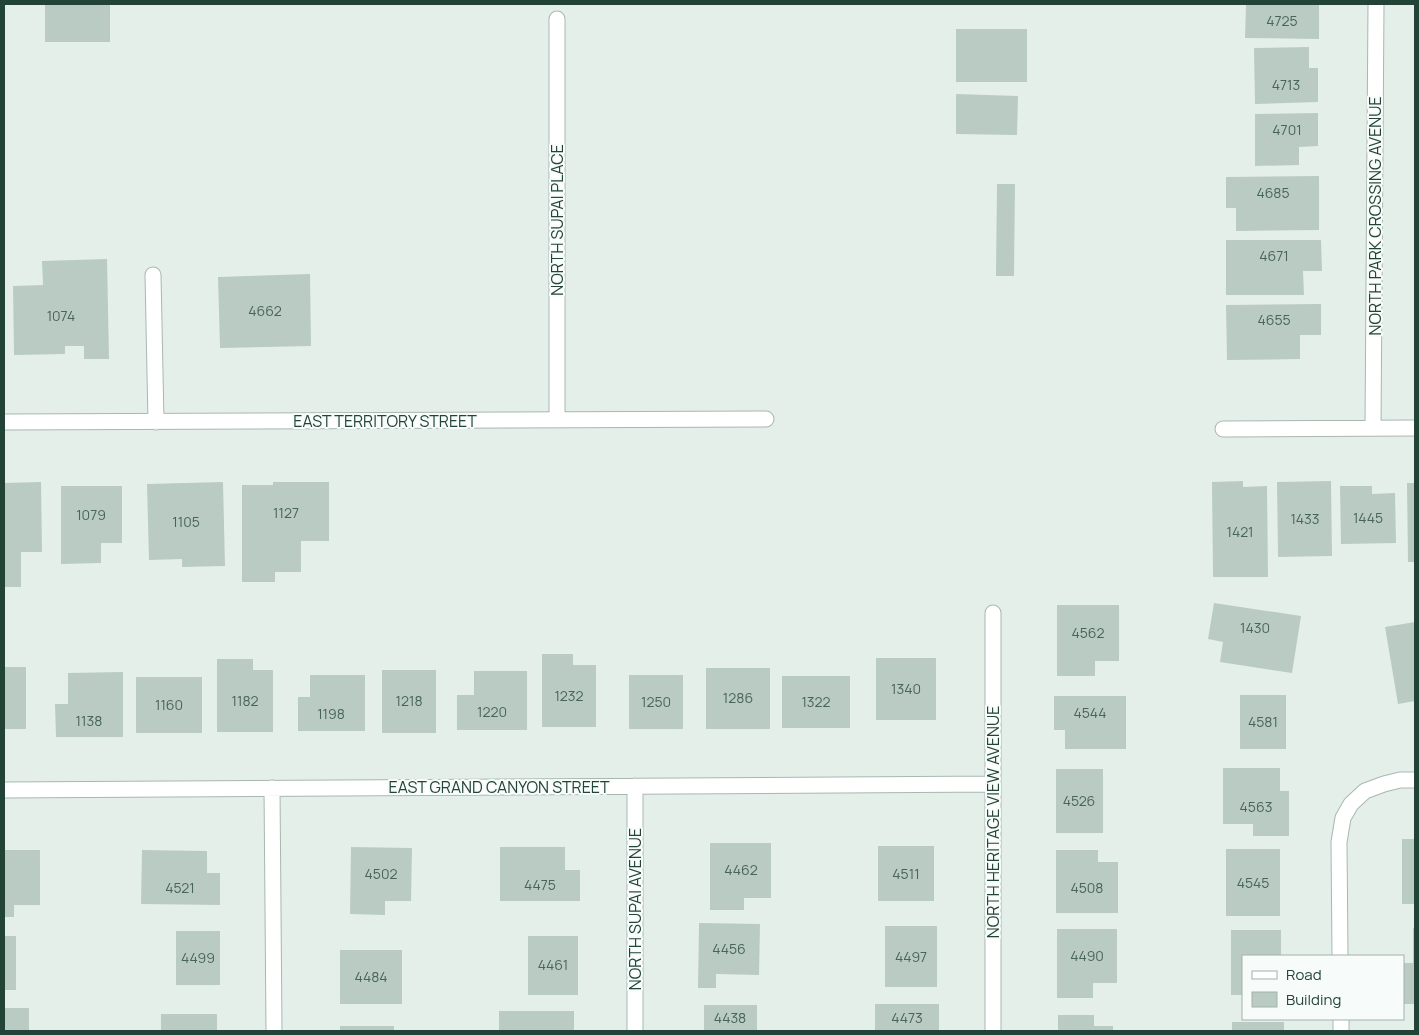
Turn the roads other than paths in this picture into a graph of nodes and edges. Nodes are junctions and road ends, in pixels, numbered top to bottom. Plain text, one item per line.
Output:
1 (1376, 4) edge
2 (557, 19) dead end
3 (153, 275) dead end
4 (766, 419) dead end
5 (557, 420) junction
6 (4, 422) edge
7 (156, 422) junction
8 (1223, 428) dead end
9 (1374, 428) junction
10 (1415, 428) edge
11 (994, 613) dead end
12 (1415, 780) edge
13 (994, 784) junction
14 (634, 786) junction
15 (272, 788) junction
16 (4, 790) edge
17 (1340, 955) edge
18 (274, 1031) edge
19 (634, 1031) edge
20 (993, 1031) edge

1 - 9 street, NORTH PARK CROSSING AVENUE
2 - 5 street, NORTH SUPAI PLACE
3 - 7 street
4 - 5 street, EAST TERRITORY STREET
5 - 7 street, EAST TERRITORY STREET
6 - 7 street, EAST TERRITORY STREET
8 - 9 street
9 - 10 street
11 - 13 street, NORTH HERITAGE VIEW AVENUE
12 - 17 street
13 - 14 street, EAST GRAND CANYON STREET
13 - 20 street, NORTH HERITAGE VIEW AVENUE
14 - 15 street, EAST GRAND CANYON STREET
14 - 19 street, NORTH SUPAI AVENUE
15 - 16 street, EAST GRAND CANYON STREET
15 - 18 street

